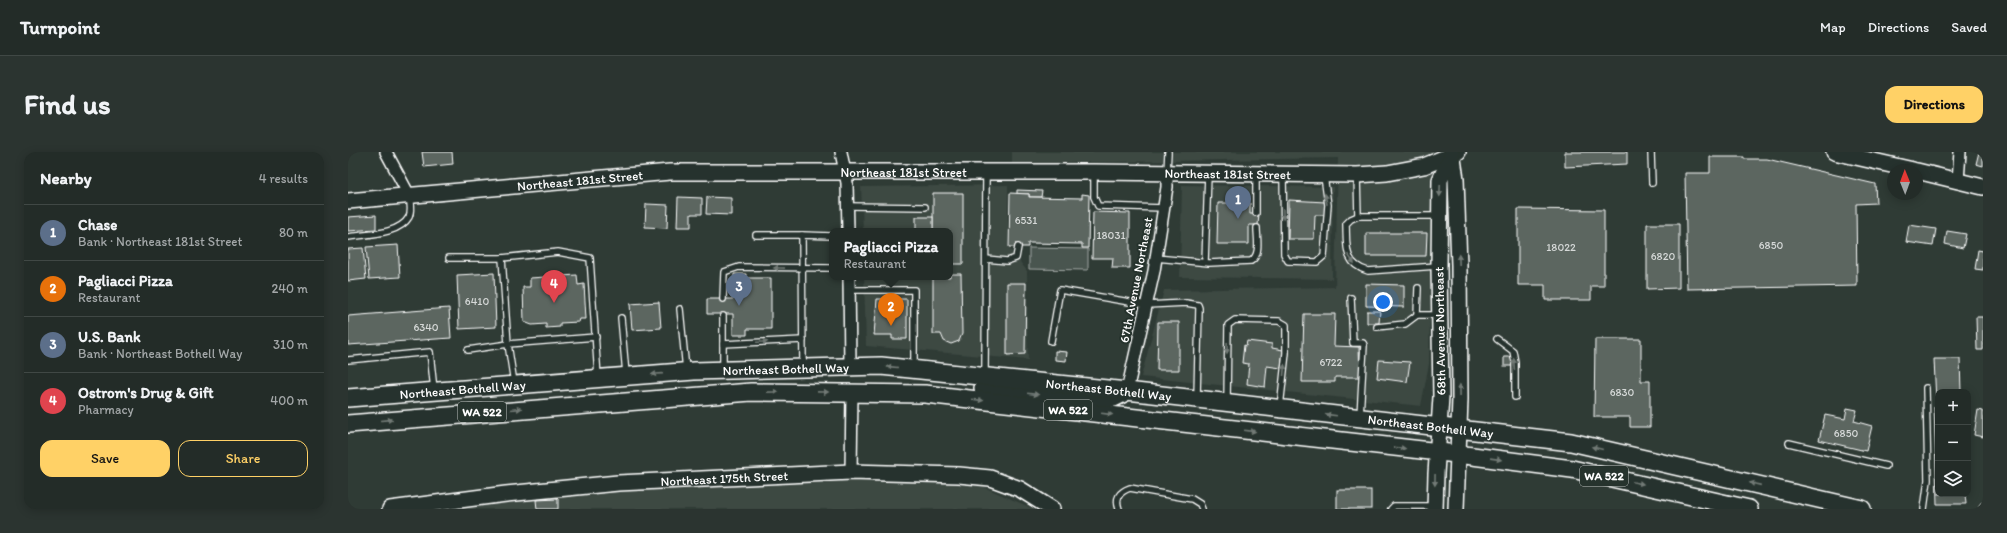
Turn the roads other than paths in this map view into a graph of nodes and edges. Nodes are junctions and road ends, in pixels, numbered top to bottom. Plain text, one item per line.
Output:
1 (386, 152) edge
2 (841, 152) edge
3 (1168, 152) edge
4 (1651, 152) edge
5 (1834, 152) edge
6 (1960, 152) edge
7 (1454, 153) edge
8 (1887, 164) edge
9 (845, 171) junction
10 (986, 172) junction
11 (1094, 172) junction
12 (1923, 172) edge
13 (1167, 173) junction
14 (1208, 174) junction
15 (1256, 175) junction
16 (1283, 175) junction
17 (1357, 175) junction
18 (1324, 176) junction
19 (1958, 181) junction
20 (1652, 183) dead end
21 (1983, 187) edge
22 (409, 195) junction
23 (348, 201) edge
24 (848, 206) junction
25 (926, 206) dead end
26 (1164, 208) junction
27 (1256, 213) dead end
28 (1358, 216) junction
29 (1439, 216) junction
30 (848, 228) edge
31 (1256, 228) dead end
32 (756, 234) dead end
33 (802, 235) junction
34 (829, 236) edge
35 (348, 237) edge
36 (1018, 247) dead end
37 (449, 258) dead end
38 (502, 258) junction
39 (1156, 258) junction
40 (986, 260) junction
41 (1205, 262) junction
42 (1439, 266) junction
43 (803, 268) junction
44 (829, 268) edge
45 (849, 280) edge
46 (1418, 288) dead end
47 (849, 290) junction
48 (1351, 298) dead end
49 (723, 299) dead end
50 (1147, 305) junction
51 (680, 309) dead end
52 (1417, 315) junction
53 (1441, 315) junction
54 (723, 316) dead end
55 (621, 318) dead end
56 (1377, 327) dead end
57 (596, 337) junction
58 (1497, 338) dead end
59 (802, 340) junction
60 (1051, 341) dead end
61 (508, 344) junction
62 (723, 344) junction
63 (468, 350) dead end
64 (348, 360) edge
65 (850, 366) junction
66 (803, 368) junction
67 (914, 369) junction
68 (723, 370) junction
69 (686, 372) junction
70 (626, 376) junction
71 (985, 376) junction
72 (598, 379) junction
73 (514, 385) junction
74 (1926, 388) dead end
75 (1127, 391) junction
76 (434, 392) junction
77 (852, 392) junction
78 (925, 394) junction
79 (1514, 397) dead end
80 (348, 398) edge
81 (672, 398) junction
82 (1197, 399) junction
83 (1227, 402) junction
84 (1279, 409) junction
85 (419, 418) junction
86 (1359, 418) junction
87 (348, 424) edge
88 (1439, 427) junction
89 (1458, 429) junction
90 (1789, 443) dead end
91 (1437, 451) junction
92 (1457, 454) junction
93 (1886, 466) dead end
94 (851, 472) junction
95 (1983, 506) edge
96 (1435, 508) edge
97 (390, 509) edge
98 (1052, 509) edge
99 (1119, 509) edge
100 (1202, 509) edge
101 (1391, 509) edge
102 (1456, 509) edge
103 (1749, 509) edge
104 (1862, 509) edge
105 (1924, 509) edge
106 (1982, 509) edge

1 - 22 street
2 - 9 street
3 - 13 lane
4 - 20 lane
5 - 8 street
6 - 19 street
7 - 17 street, Northeast 181st Street
7 -> 29 street, 68th Avenue Northeast
89 -> 7 street, 68th Avenue Northeast
9 - 10 street, Northeast 181st Street
9 - 22 street, Northeast 181st Street
9 - 24 street
10 - 11 street, Northeast 181st Street
10 - 40 lane
11 - 13 street, Northeast 181st Street
11 - 26 lane
12 - 19 street
13 - 14 street, Northeast 181st Street
13 - 26 street, 67th Avenue Northeast
14 - 15 street, Northeast 181st Street
14 - 41 lane
15 - 16 street, Northeast 181st Street
15 - 27 lane
16 - 18 street, Northeast 181st Street
16 -> 18 lane
17 - 18 street, Northeast 181st Street
17 - 28 lane
19 - 21 street
22 - 23 street, Northeast 181st Street
22 - 35 lane
24 - 25 lane
24 - 30 street
26 - 39 street, 67th Avenue Northeast
28 - 29 lane
28 -> 42 lane
29 - 42 street, 68th Avenue Northeast
31 - 41 lane
32 - 33 lane
33 - 34 lane
33 - 43 lane
36 - 40 lane
37 - 38 lane
38 - 57 lane
38 - 61 lane
39 - 41 lane
39 - 50 street, 67th Avenue Northeast
40 - 71 lane
42 - 53 street, 68th Avenue Northeast
43 - 44 lane
43 -> 49 lane
43 - 59 lane
45 - 47 street
46 - 52 lane
47 - 65 street
47 - 67 lane
48 - 86 lane
50 - 60 lane
50 - 75 street, 67th Avenue Northeast
50 - 82 lane
51 - 69 lane
52 - 53 lane
52 - 56 lane
53 - 88 street, 68th Avenue Northeast
54 - 62 lane
55 - 70 lane
57 - 61 lane
57 - 72 lane
79 -> 58 lane
62 -> 59 lane
59 - 66 lane
61 - 63 lane
61 - 73 lane
62 - 68 lane
64 - 76 lane
65 - 66 main road, Northeast Bothell Way / WA 522
67 -> 65 main road, Northeast Bothell Way / WA 522
65 - 81 main road
66 - 68 main road, Northeast Bothell Way / WA 522
67 - 71 main road, Northeast Bothell Way / WA 522
68 - 69 main road, Northeast Bothell Way / WA 522
69 -> 70 main road, Northeast Bothell Way / WA 522
70 - 72 main road, Northeast Bothell Way / WA 522
71 - 75 main road, Northeast Bothell Way / WA 522
72 - 73 main road, Northeast Bothell Way / WA 522
73 - 76 main road, Northeast Bothell Way / WA 522
73 - 85 main road
74 - 105 lane
78 -> 75 main road
75 - 82 main road, Northeast Bothell Way / WA 522
76 - 80 main road, Northeast Bothell Way / WA 522
77 - 78 main road, Northeast Bothell Way / WA 522
81 -> 77 main road, Northeast Bothell Way / WA 522
77 - 94 street
78 -> 91 main road, Northeast Bothell Way / WA 522
85 -> 81 main road, Northeast Bothell Way / WA 522
82 - 83 main road, Northeast Bothell Way / WA 522
83 - 84 main road, Northeast Bothell Way / WA 522
84 -> 83 lane
86 -> 84 main road, Northeast Bothell Way / WA 522
87 -> 85 main road, Northeast Bothell Way / WA 522
86 - 88 main road, Northeast Bothell Way / WA 522
88 - 89 main road, Northeast Bothell Way / WA 522
88 - 91 street, 68th Avenue Northeast
89 - 92 street, 68th Avenue Northeast
104 -> 89 main road, Northeast Bothell Way / WA 522
90 - 93 lane
91 - 92 main road, Northeast Bothell Way / WA 522
91 -> 96 street, 68th Avenue Northeast
92 - 102 street, 68th Avenue Northeast
92 -> 103 main road, Northeast Bothell Way / WA 522
94 - 97 street, Northeast 175th Street
94 - 98 street, Northeast 175th Street
95 - 106 lane
96 - 101 lane
99 - 100 lane

